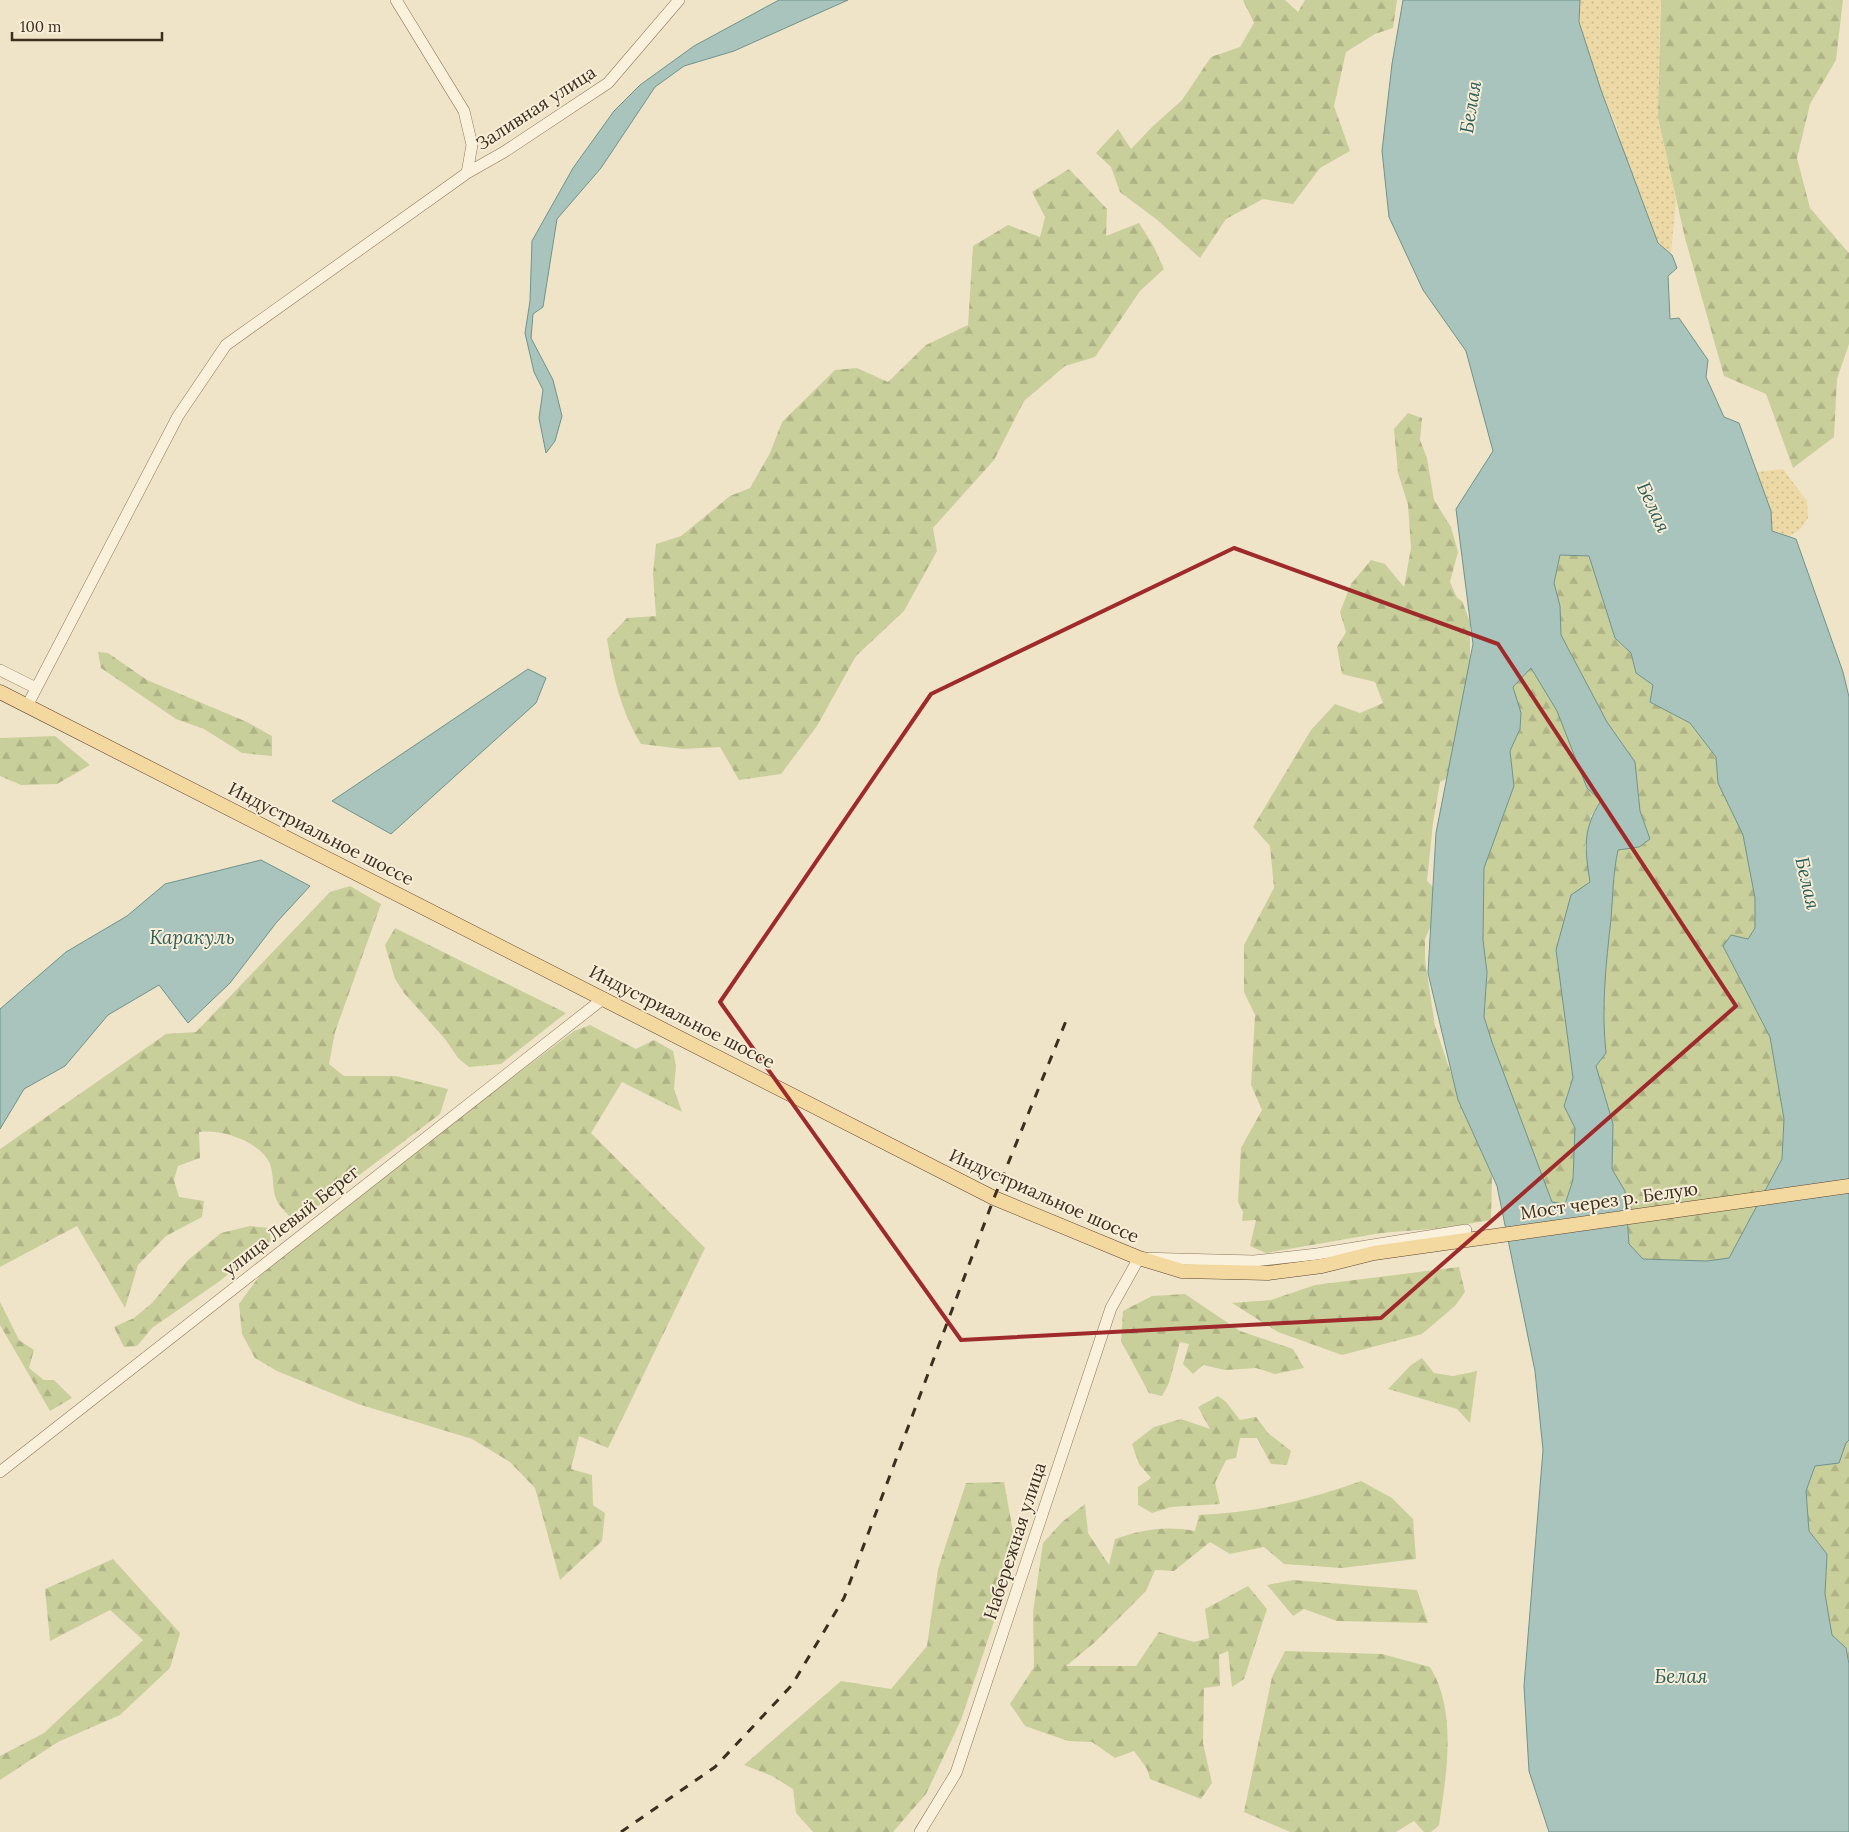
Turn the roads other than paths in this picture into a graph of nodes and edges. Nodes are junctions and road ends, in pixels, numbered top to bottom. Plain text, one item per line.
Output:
1 (396, 0) edge
2 (679, 0) edge
3 (467, 173) junction
4 (0, 670) edge
5 (36, 688) junction
6 (0, 692) edge
7 (27, 706) junction
8 (604, 998) junction
9 (1849, 1186) edge
10 (1466, 1230) dead end
11 (1374, 1253) joint
12 (1139, 1258) junction
13 (0, 1472) edge
14 (920, 1832) edge

1 - 3 street
2 - 3 street, Заливная улица
3 - 5 street, Заливная улица
4 - 5 street
5 - 7 street, Заливная улица
6 - 7 main road, Индустриальное шоссе
7 - 8 main road, Индустриальное шоссе
8 - 12 main road, Индустриальное шоссе
8 - 13 street, улица Левый Берег
9 - 11 main road, Мост через р. Белую
10 - 12 street
11 - 12 main road, Индустриальное шоссе
12 - 14 street, Набережная улица

